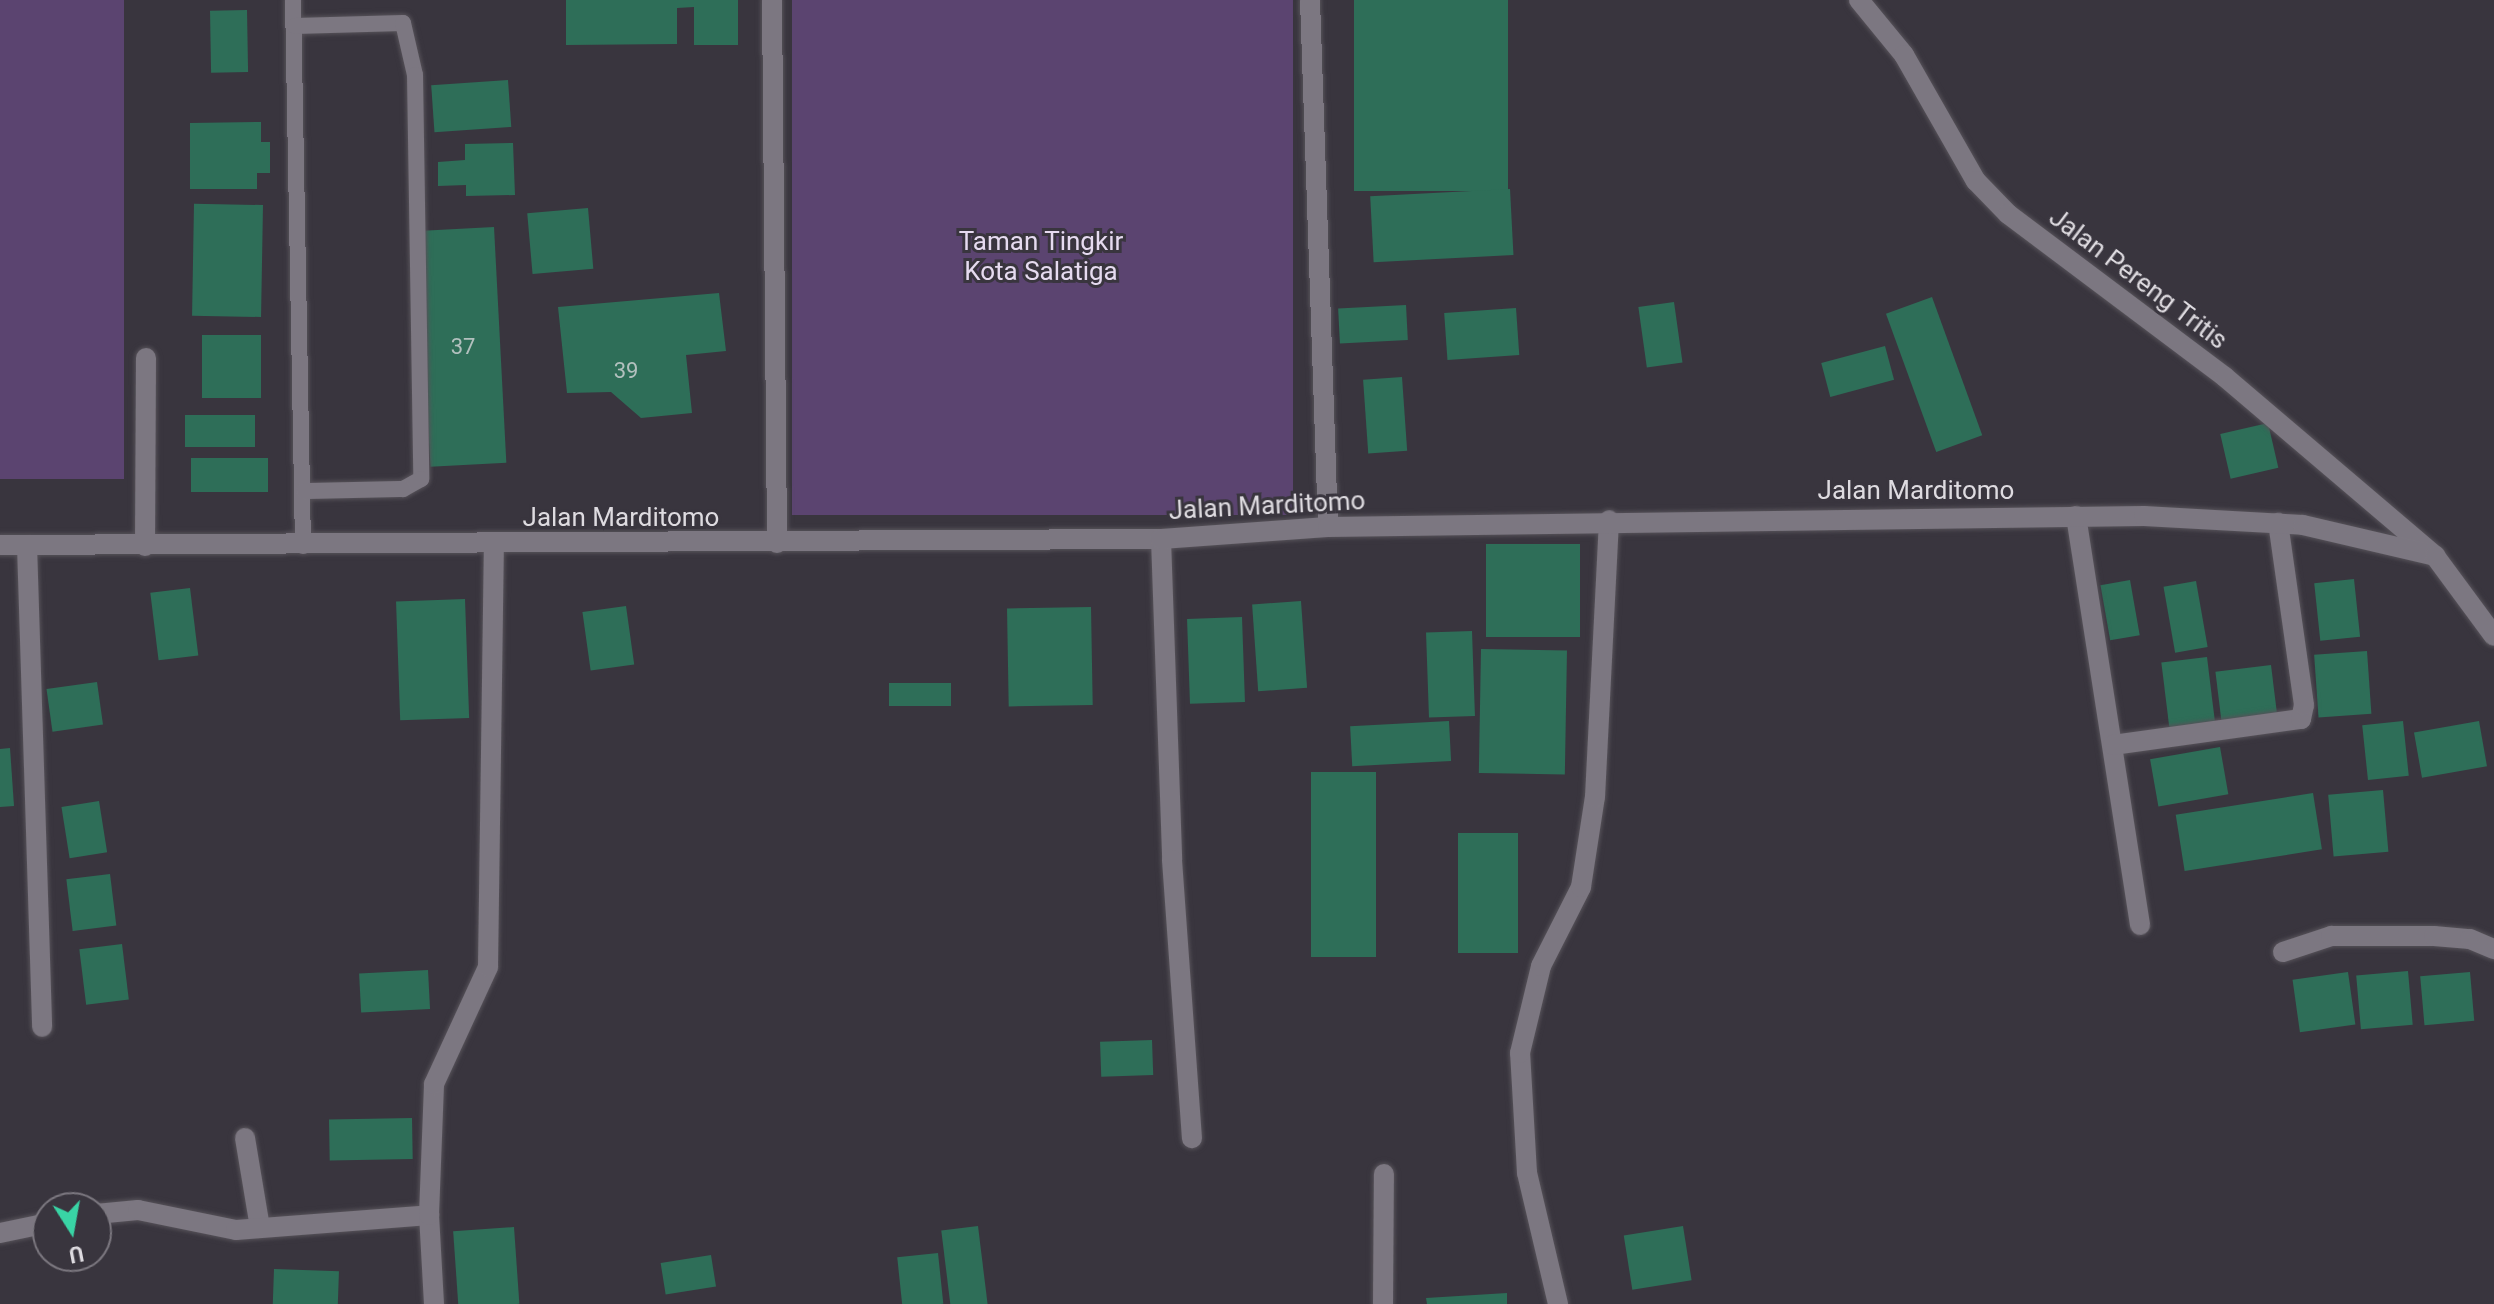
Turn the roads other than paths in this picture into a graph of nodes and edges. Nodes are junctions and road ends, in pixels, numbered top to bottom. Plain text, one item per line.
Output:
1 (293, 0) edge
2 (772, 0) edge
3 (1310, 0) edge
4 (1859, 0) edge
5 (295, 26) junction
6 (146, 358) dead end
7 (304, 491) junction
8 (2076, 516) junction
9 (1609, 520) junction
10 (2278, 523) junction
11 (1328, 527) junction
12 (1161, 539) junction
13 (777, 543) junction
14 (0, 545) edge
15 (27, 545) junction
16 (494, 545) junction
17 (145, 546) junction
18 (303, 546) junction
19 (2435, 556) junction
20 (2494, 636) edge
21 (2113, 745) junction
22 (2140, 925) dead end
23 (2494, 949) edge
24 (2283, 952) dead end
25 (42, 1027) dead end
26 (245, 1138) dead end
27 (1192, 1138) dead end
28 (1384, 1174) dead end
29 (112, 1211) edge
30 (429, 1215) junction
31 (32, 1226) edge
32 (260, 1228) junction
33 (0, 1233) edge
34 (434, 1304) edge
35 (1383, 1304) edge
36 (1558, 1304) edge

1 - 5 lane
2 - 13 street
3 - 11 street
4 - 19 street, Jalan Pereng Tritis
5 - 7 lane
5 - 7 lane
6 - 17 street
7 - 18 lane
8 - 9 street, Jalan Marditomo
8 - 10 street, Jalan Marditomo
8 - 21 street
9 - 11 street, Jalan Marditomo
9 - 36 street
10 - 19 street, Jalan Marditomo
10 - 21 street
11 - 12 street, Jalan Marditomo
12 - 13 street, Jalan Marditomo
12 - 27 street
13 - 16 street, Jalan Marditomo
14 - 15 street, Jalan Marditomo
15 - 17 street, Jalan Marditomo
15 - 25 street
16 - 18 street, Jalan Marditomo
16 - 30 street
17 - 18 street, Jalan Marditomo
19 - 20 street
21 - 22 street
23 - 24 street
26 - 32 street
28 - 35 street
29 - 32 street
30 - 32 street
30 - 34 street
31 - 33 street

